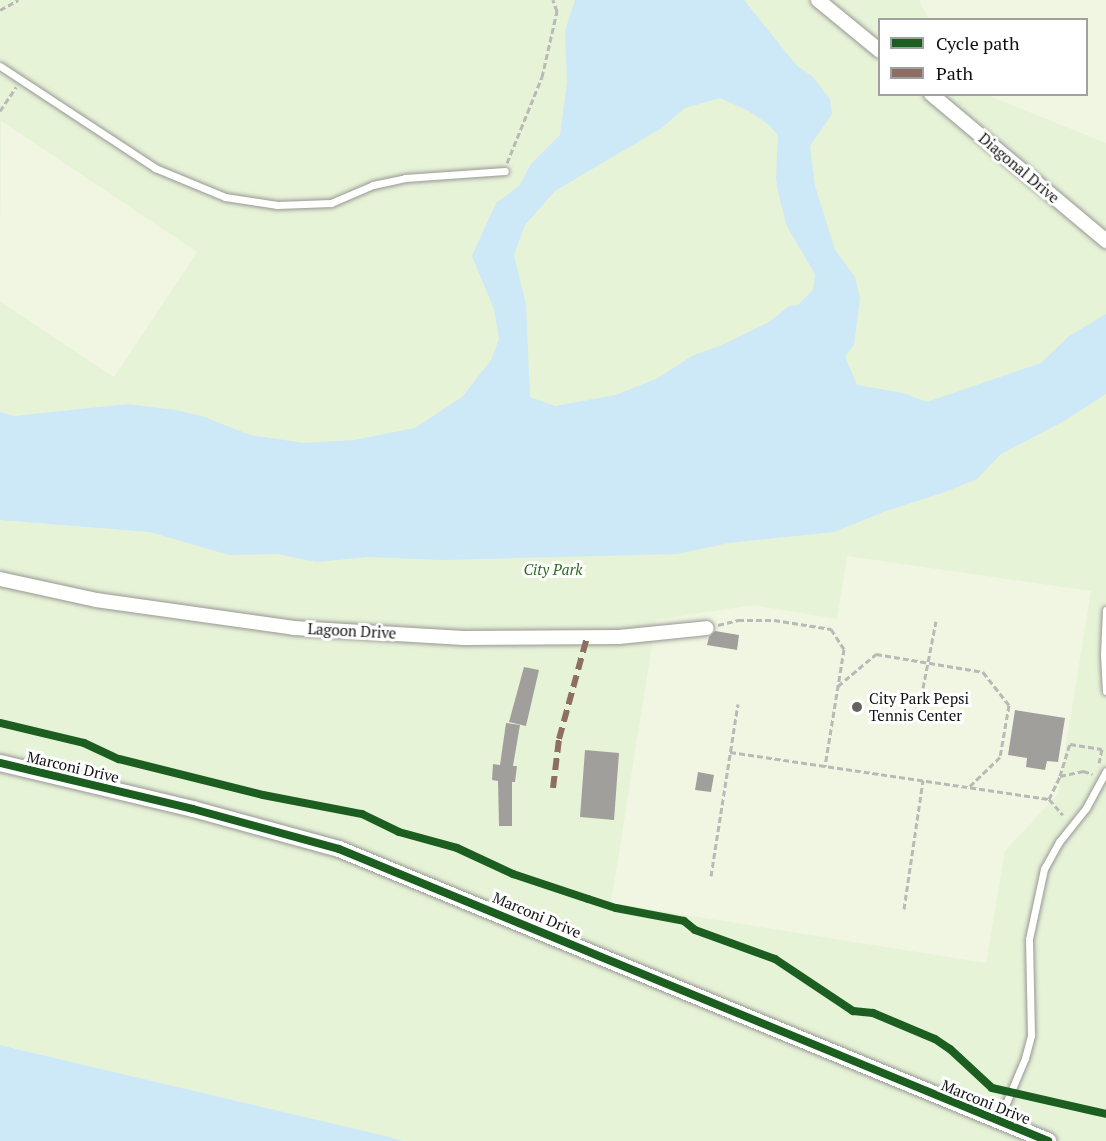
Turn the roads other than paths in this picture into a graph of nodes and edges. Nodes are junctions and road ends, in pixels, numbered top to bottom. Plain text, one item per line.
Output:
1 (818, 0) edge
2 (878, 50) edge
3 (0, 66) edge
4 (933, 96) edge
5 (505, 171) road end
6 (1106, 241) edge
7 (0, 579) edge
8 (1106, 610) edge
9 (707, 628) road end
10 (1106, 691) edge
11 (0, 763) edge
12 (1106, 771) edge
13 (999, 1122) junction
14 (1048, 1141) edge

1 - 2 street
3 - 5 lane
4 - 6 street, Diagonal Drive
7 - 9 street, Lagoon Drive
8 - 10 lane
11 - 13 street, Marconi Drive
12 - 13 lane
13 - 14 street, Marconi Drive

